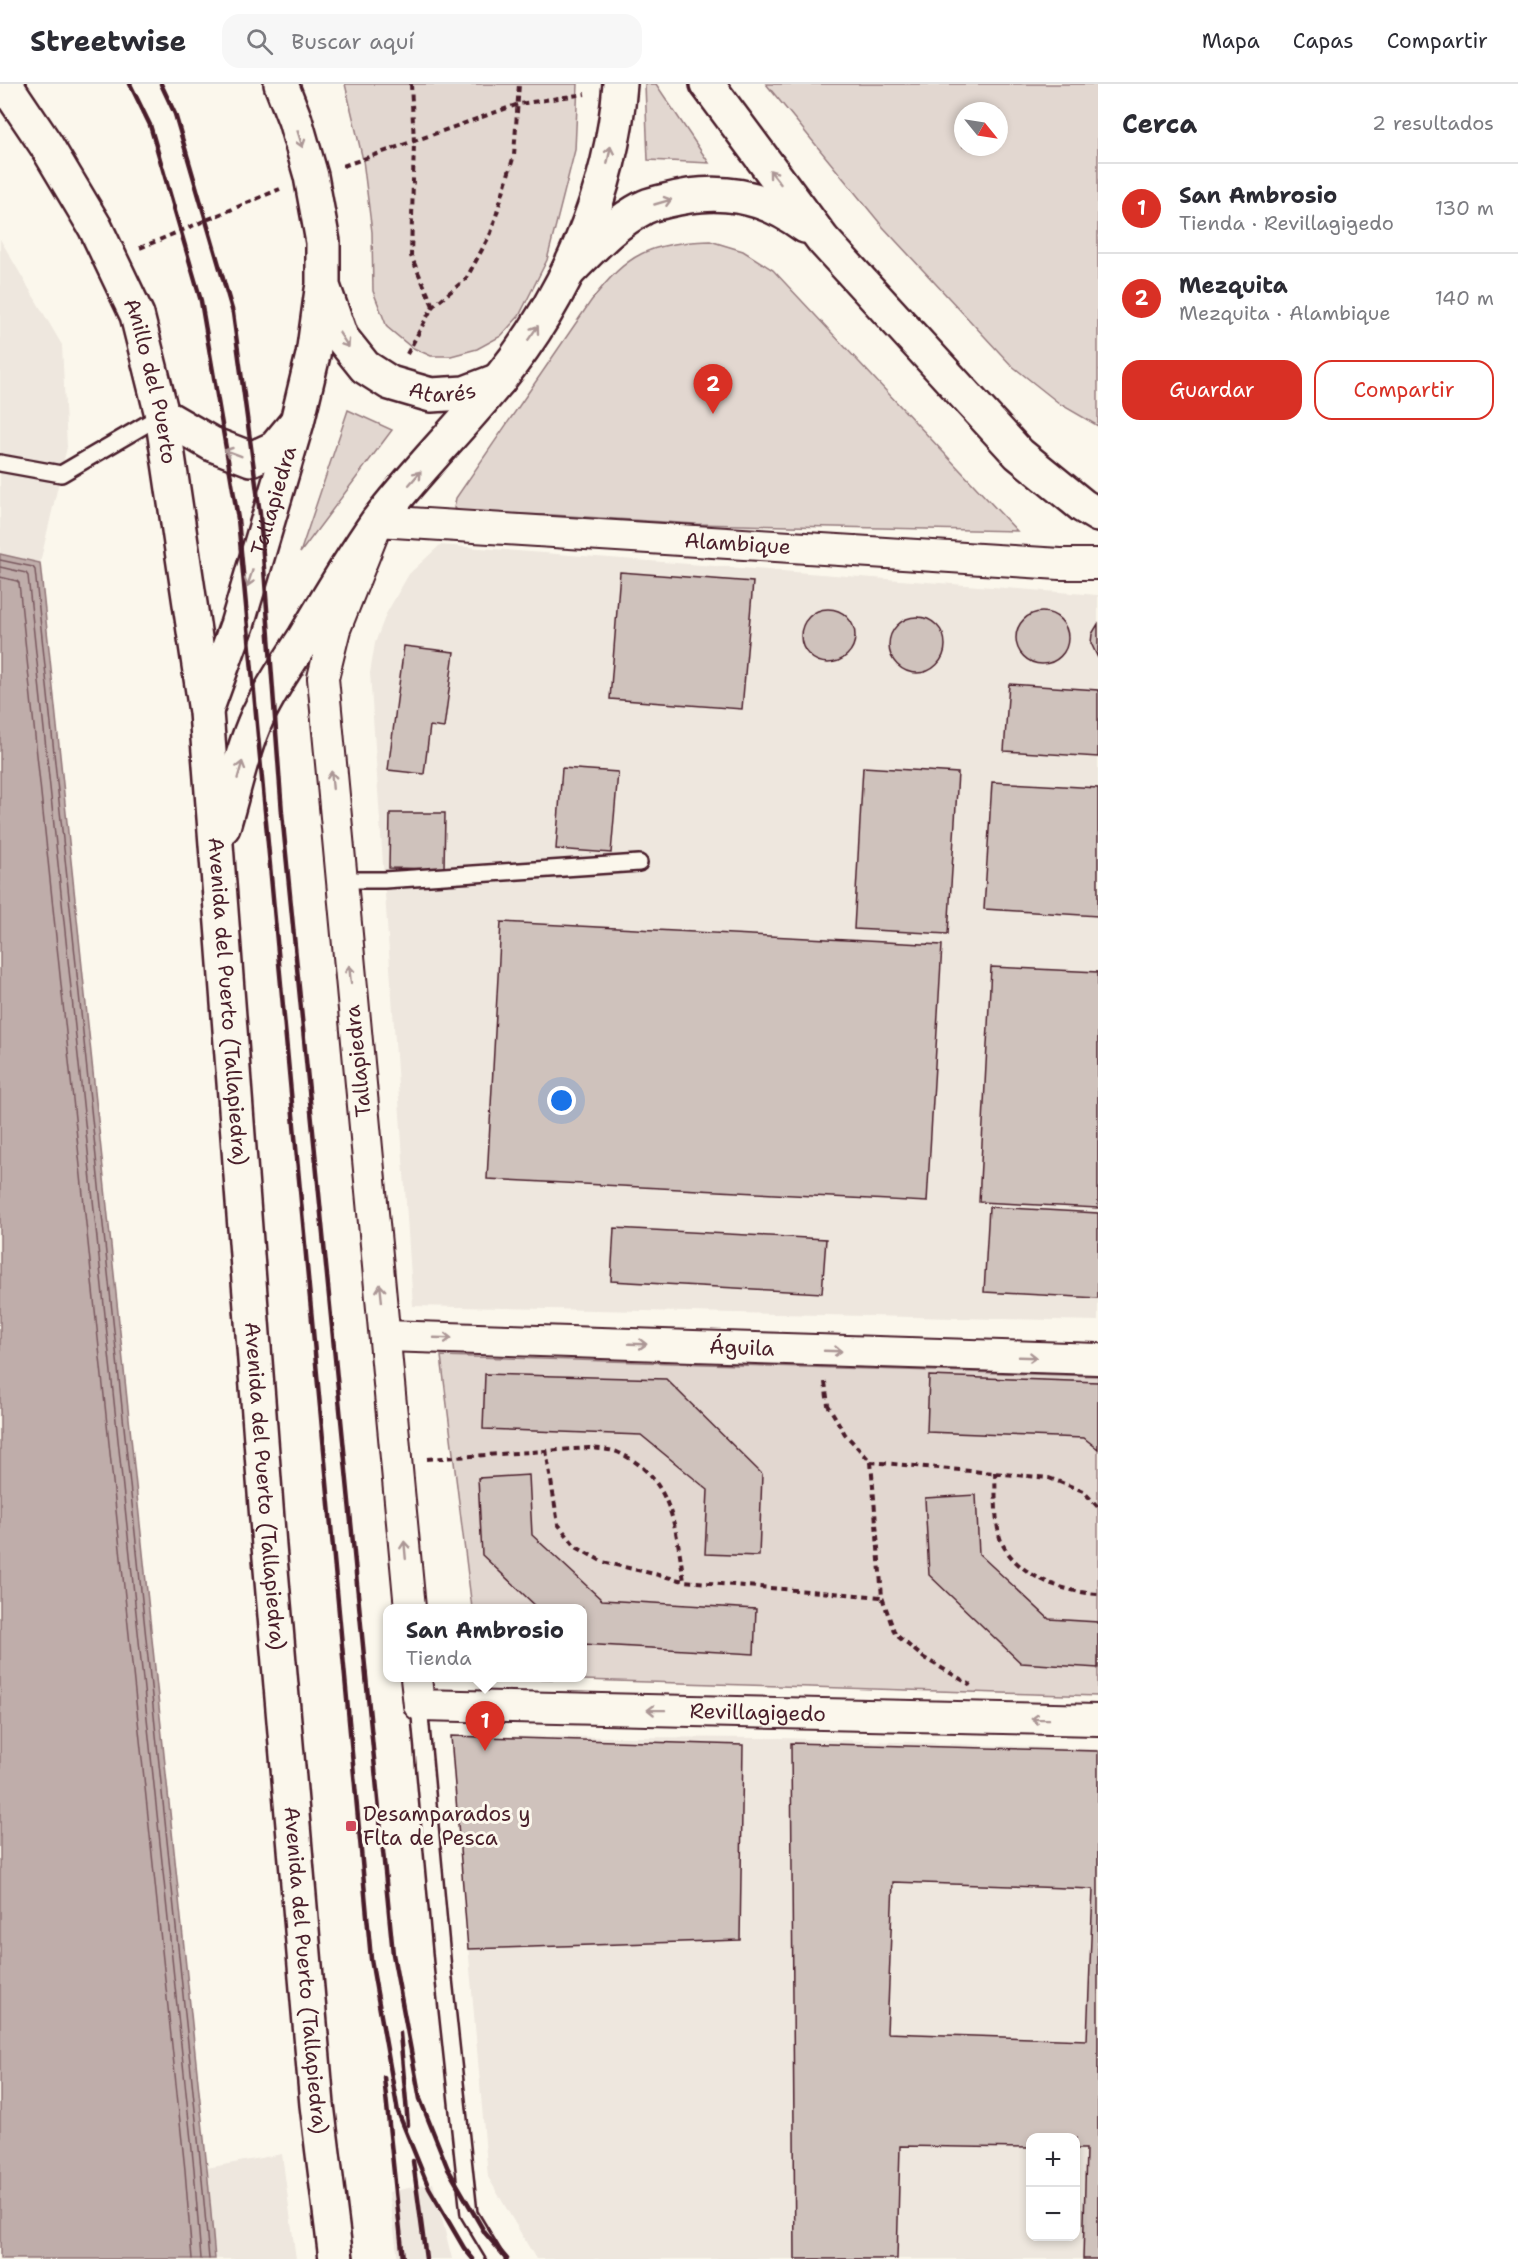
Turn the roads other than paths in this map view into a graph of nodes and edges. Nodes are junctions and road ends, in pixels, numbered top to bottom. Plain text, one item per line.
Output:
1 (5, 84) edge
2 (281, 84) edge
3 (707, 84) edge
4 (620, 88) edge
5 (823, 240) junction
6 (567, 273) junction
7 (323, 286) junction
8 (499, 381) junction
9 (162, 415) junction
10 (297, 422) junction
11 (0, 463) edge
12 (1098, 515) edge
13 (378, 521) junction
14 (1098, 564) edge
15 (206, 712) junction
16 (217, 846) junction
17 (639, 863) dead end
18 (341, 880) junction
19 (385, 1336) junction
20 (1098, 1359) edge
21 (410, 1604) edge
22 (418, 1691) edge
23 (1098, 1720) edge
24 (336, 2259) edge
25 (496, 2259) edge

1 - 9 main road, Anillo del Puerto
2 -> 7 main road, Atarés
5 -> 3 main road
6 -> 4 main road, Atarés
6 -> 5 main road
5 - 12 main road
8 -> 6 main road, Atarés
7 -> 8 main road, Atarés
7 - 10 main road, Tallapiedra
13 -> 8 main road, Tallapiedra
10 -> 9 main road
9 - 11 lane
9 - 15 main road, Anillo del Puerto
10 -> 15 main road, Tallapiedra
13 - 14 street, Alambique
16 -> 13 main road, Tallapiedra
18 -> 13 street, Tallapiedra
15 - 16 main road, Avenida del Puerto (Tallapiedra)
16 - 24 main road, Avenida del Puerto (Tallapiedra)
17 - 18 lane
19 -> 18 street, Tallapiedra
19 -> 20 street, Águila
21 -> 19 street, Tallapiedra
23 -> 22 street, Revillagigedo
22 - 25 lane

